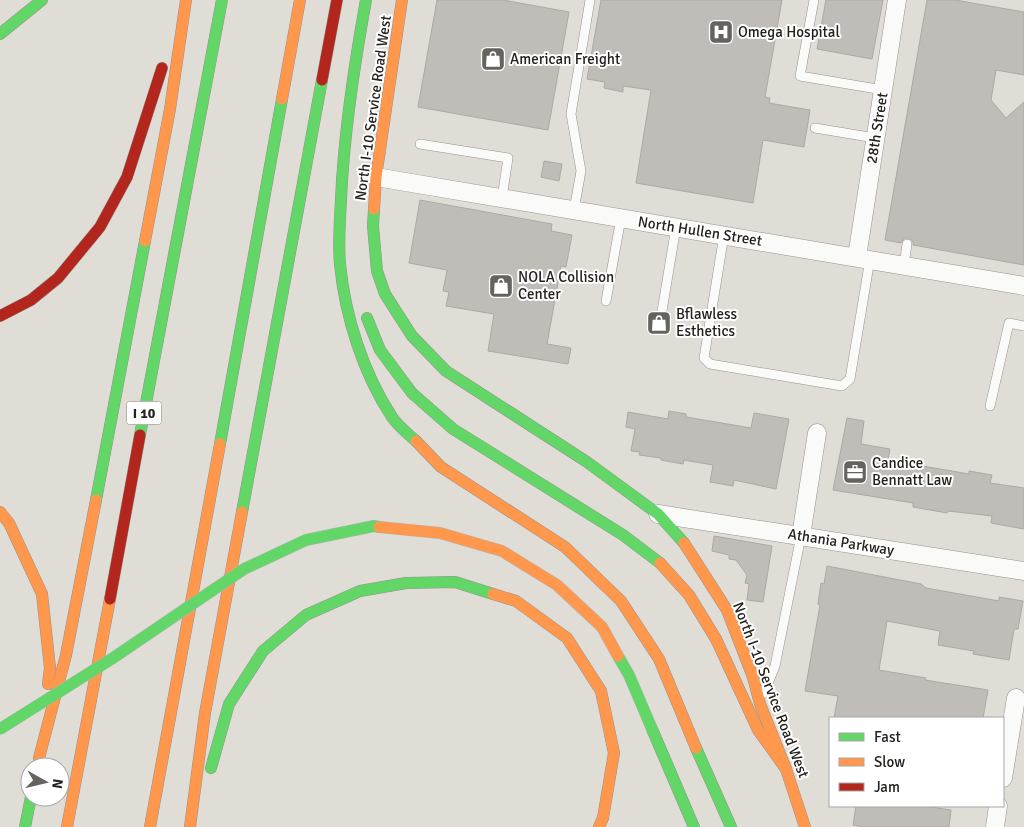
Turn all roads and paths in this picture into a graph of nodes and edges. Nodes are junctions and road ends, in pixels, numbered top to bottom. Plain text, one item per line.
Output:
1 (42, 0) edge
2 (185, 0) edge
3 (222, 0) edge
4 (300, 0) edge
5 (337, 0) edge
6 (366, 0) edge
7 (402, 0) edge
8 (590, 0) edge
9 (814, 0) edge
10 (897, 0) edge
11 (0, 34) edge
12 (883, 90) junction
13 (815, 128) dead end
14 (875, 138) junction
15 (420, 144) dead end
16 (376, 177) junction
17 (502, 198) junction
18 (574, 210) junction
19 (620, 218) junction
20 (676, 227) junction
21 (724, 235) junction
22 (908, 244) dead end
23 (864, 258) junction
24 (340, 263) junction
25 (904, 265) junction
26 (354, 283) dead end
27 (1024, 286) edge
28 (606, 301) dead end
29 (361, 305) dead end
30 (662, 311) dead end
31 (0, 316) edge
32 (1024, 326) edge
33 (990, 406) dead end
34 (817, 433) dead end
35 (0, 512) edge
36 (658, 514) junction
37 (801, 536) junction
38 (1024, 571) edge
39 (1016, 698) dead end
40 (760, 704) junction
41 (0, 730) edge
42 (39, 757) edge
43 (39, 757) edge
44 (786, 769) junction
45 (1004, 772) edge
46 (29, 807) edge
47 (998, 807) edge
48 (26, 827) edge
49 (67, 827) edge
50 (150, 827) edge
51 (190, 827) edge
52 (194, 827) edge
53 (598, 827) edge
54 (694, 827) edge
55 (731, 827) edge
56 (805, 827) edge
57 (995, 827) edge

1 - 11 main road
2 - 31 main road
2 - 42 main road
3 - 49 main road, I 10
4 - 50 main road
5 - 51 main road
6 - 24 main road
7 - 16 main road, North I-10 Service Road West
8 - 18 lane
9 - 12 lane
10 - 12 street, 28th Street
12 - 14 street, 28th Street
13 - 14 lane
14 - 23 street, 28th Street
15 - 17 lane
16 - 17 street, North Hullen Street
16 - 36 main road, North I-10 Service Road West
17 - 18 street, North Hullen Street
18 - 19 street, North Hullen Street
19 - 20 street, North Hullen Street
19 - 28 lane
20 - 21 street, North Hullen Street
20 - 30 lane
21 - 23 street, North Hullen Street
21 - 23 lane
22 - 25 lane
23 - 25 street, North Hullen Street
24 - 26 main road
24 - 55 main road
25 - 27 street, North Hullen Street
29 - 44 main road
32 - 33 lane
34 - 37 street
35 - 43 main road
36 - 37 street, Athania Parkway
36 - 40 main road, North I-10 Service Road West
37 - 38 street, Athania Parkway
37 - 40 lane
39 - 45 street
40 - 44 main road, North I-10 Service Road West
41 - 54 main road, bridge
44 - 56 main road, North I-10 Service Road West
46 - 48 main road
47 - 57 street
52 - 53 main road

